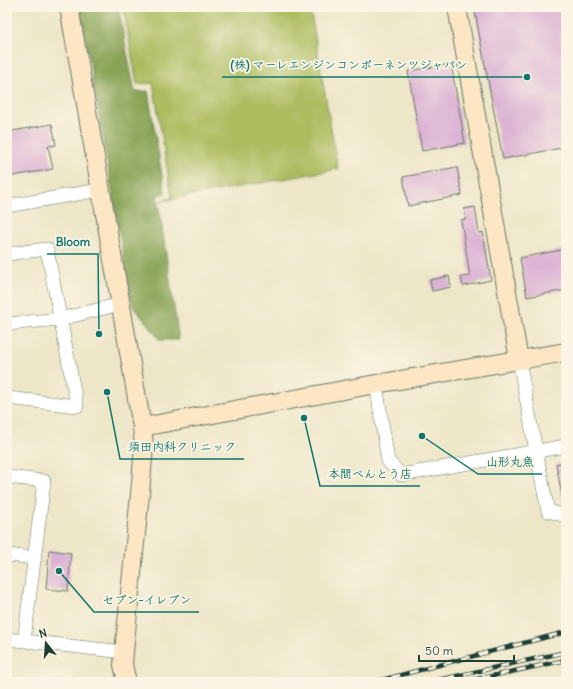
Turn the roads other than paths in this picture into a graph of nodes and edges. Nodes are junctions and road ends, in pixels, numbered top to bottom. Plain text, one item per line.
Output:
1 (69, 7) edge
2 (457, 7) edge
3 (100, 190) junction
4 (7, 206) edge
5 (7, 255) edge
6 (121, 304) junction
7 (60, 319) junction
8 (7, 324) edge
9 (566, 352) edge
10 (519, 360) junction
11 (376, 384) junction
12 (7, 398) edge
13 (142, 427) junction
14 (566, 446) edge
15 (536, 451) junction
16 (7, 477) edge
17 (566, 516) edge
18 (7, 555) edge
19 (35, 558) junction
20 (7, 639) edge
21 (24, 641) junction
22 (124, 652) junction
23 (127, 682) edge

1 - 3 street
2 - 10 street
3 - 4 street
3 - 6 street
5 - 7 street
6 - 7 street
6 - 13 street
7 - 8 street
7 - 12 street
9 - 10 street
10 - 11 street
10 - 15 street
11 - 13 street
11 - 15 street
13 - 22 street
14 - 15 street
15 - 17 street
16 - 19 street
18 - 19 street
19 - 21 street
20 - 21 street
21 - 22 street
22 - 23 street

